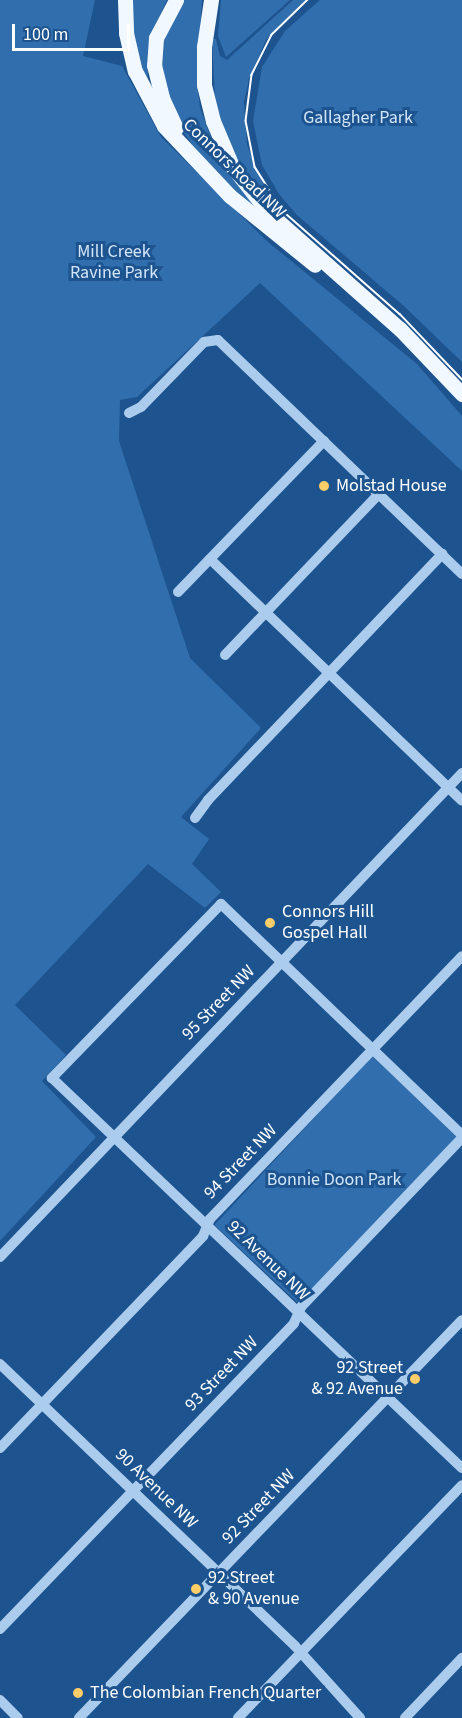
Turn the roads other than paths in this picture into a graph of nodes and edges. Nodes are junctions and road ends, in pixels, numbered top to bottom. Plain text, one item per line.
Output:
1 (125, 0) edge
2 (176, 0) edge
3 (211, 0) edge
4 (230, 196) junction
5 (360, 295) junction
6 (462, 394) edge
7 (129, 413) dead end
8 (324, 441) junction
9 (379, 494) junction
10 (442, 554) junction
11 (210, 559) junction
12 (462, 574) edge
13 (178, 592) dead end
14 (266, 612) junction
15 (225, 655) dead end
16 (328, 673) junction
17 (462, 773) edge
18 (448, 787) junction
19 (462, 801) edge
20 (195, 818) dead end
21 (462, 956) edge
22 (282, 962) junction
23 (372, 1049) junction
24 (114, 1137) junction
25 (462, 1137) edge
26 (207, 1226) junction
27 (0, 1257) edge
28 (298, 1313) junction
29 (462, 1320) edge
30 (0, 1364) edge
31 (388, 1397) junction
32 (42, 1404) junction
33 (0, 1448) edge
34 (462, 1468) edge
35 (462, 1485) edge
36 (134, 1490) junction
37 (219, 1572) junction
38 (0, 1629) edge
39 (301, 1652) junction
40 (462, 1658) edge
41 (0, 1700) edge
42 (18, 1718) edge
43 (79, 1718) edge
44 (238, 1718) edge
45 (360, 1718) edge
46 (405, 1718) edge

1 - 4 main road, Connors Road NW
2 - 4 main road
3 - 5 main road, Connors Road NW
4 - 5 main road, Connors Road NW
5 - 6 main road, Connors Road NW
7 - 8 street
8 - 9 street
8 - 11 street
9 - 10 street
9 - 14 street
10 - 12 street
10 - 16 street
11 - 13 street
11 - 14 street
14 - 15 street
14 - 16 street
16 - 18 street
16 - 20 street
17 - 18 street, 95 Street NW
18 - 19 street
18 - 22 street, 95 Street NW
21 - 23 street, 94 Street NW
22 - 23 street
22 - 24 street, 95 Street NW
22 - 24 street, 92 Avenue NW
23 - 25 street
23 - 26 street, 94 Street NW
24 - 26 street, 92 Avenue NW
24 - 27 street, 95 Street NW
25 - 28 street, 93 Street NW
26 - 28 street, 92 Avenue NW
26 - 32 street, 94 Street NW
28 - 31 street, 92 Avenue NW
28 - 36 street, 93 Street NW
29 - 31 street, 92 Street NW
30 - 32 street, 90 Avenue NW
31 - 34 street, 92 Avenue NW
31 - 37 street, 92 Street NW
32 - 33 street, 94 Street NW
32 - 36 street, 90 Avenue NW
35 - 39 street
36 - 37 street, 90 Avenue NW
36 - 38 street, 93 Street NW
37 - 39 street, 90 Avenue NW
37 - 43 street, 92 Street NW
39 - 44 street
39 - 45 street, 90 Avenue NW
40 - 46 street
41 - 42 street

